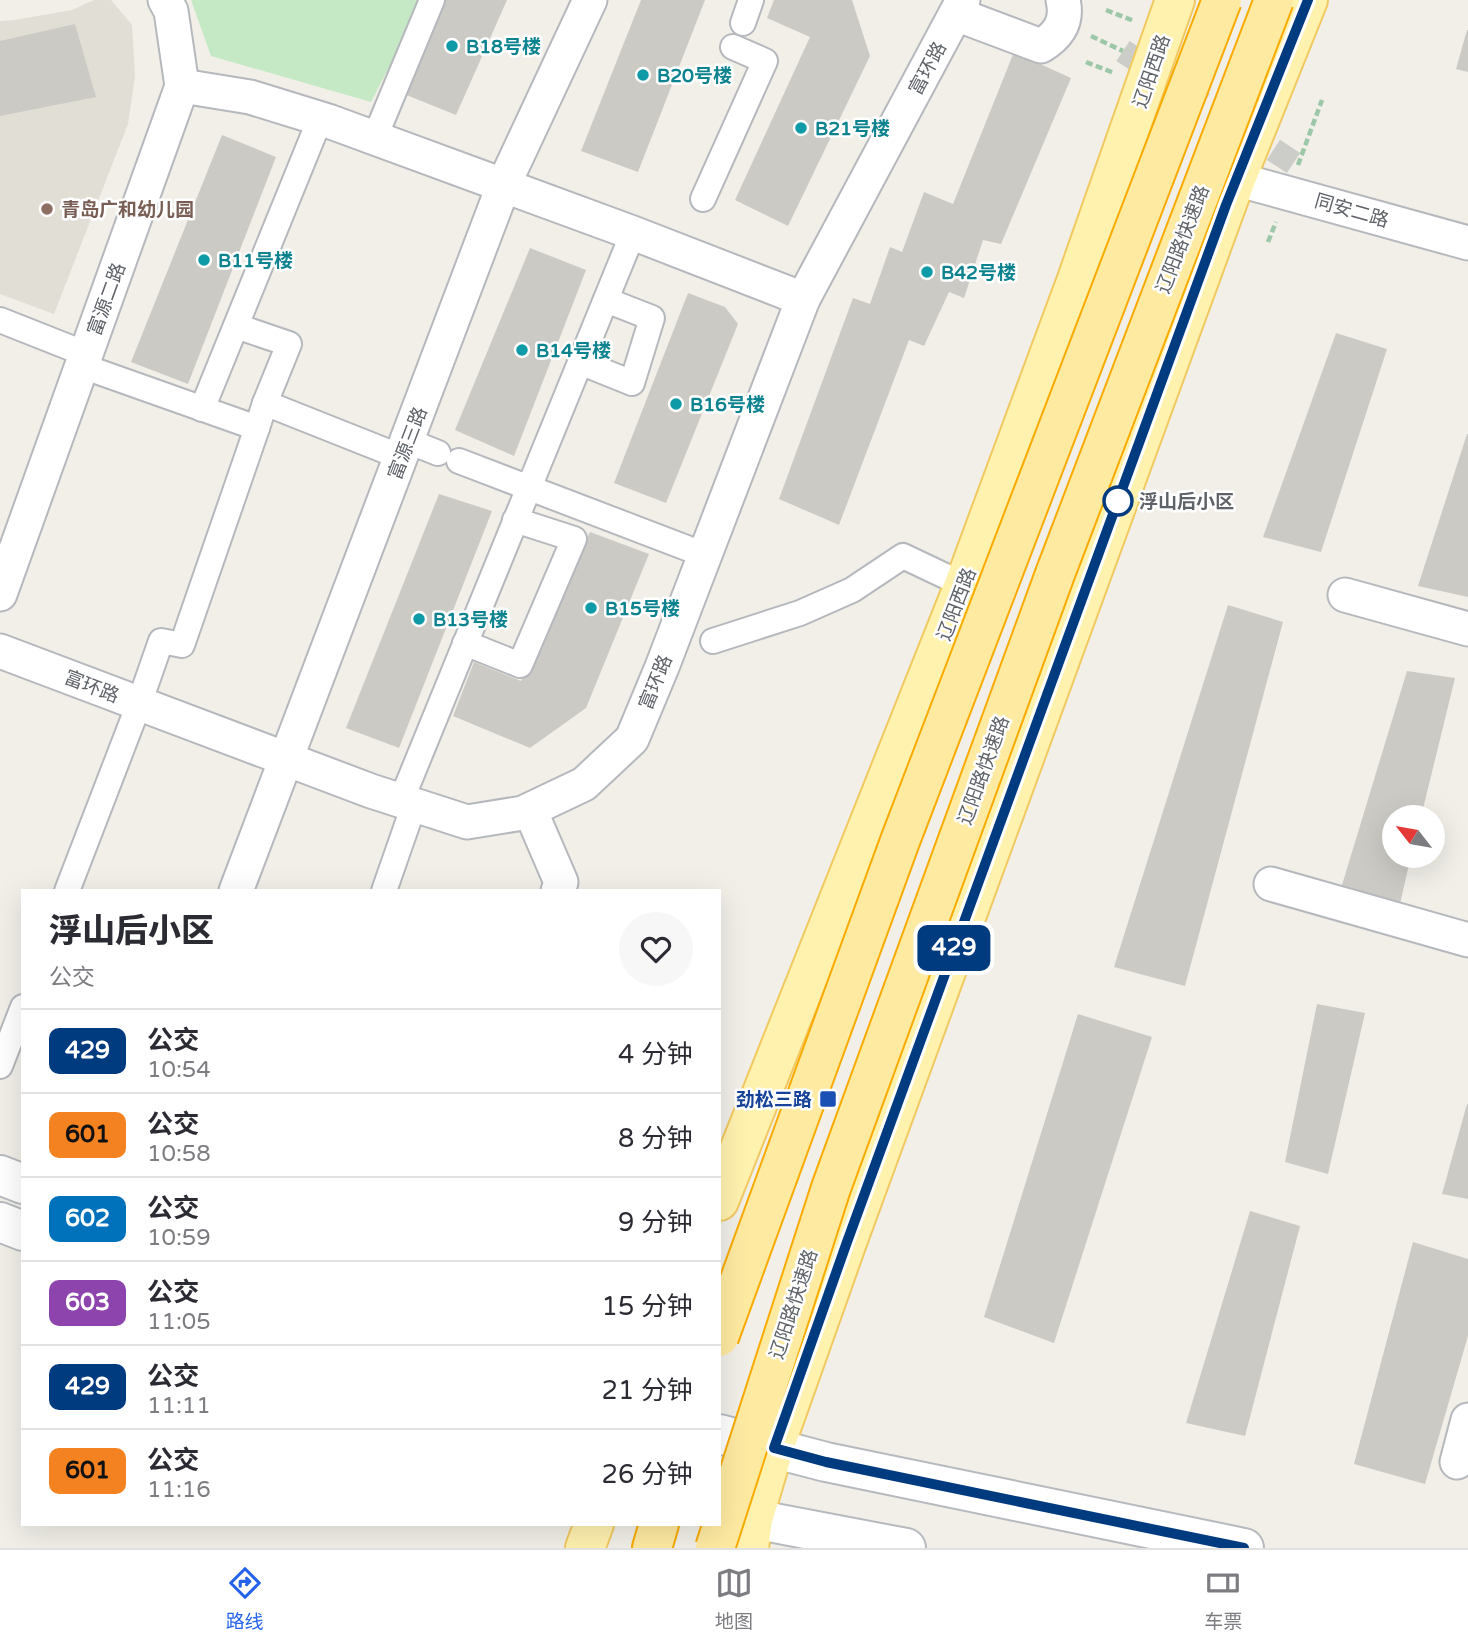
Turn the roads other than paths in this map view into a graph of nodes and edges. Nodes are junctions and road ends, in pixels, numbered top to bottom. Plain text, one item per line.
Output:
1 (165, 0) edge
2 (432, 0) edge
3 (590, 0) edge
4 (751, 0) edge
5 (1063, 0) edge
6 (1175, 0) edge
7 (1222, 0) edge
8 (1274, 0) edge
9 (1308, 0) edge
10 (960, 7) edge
11 (743, 23) dead end
12 (733, 47) dead end
13 (182, 86) junction
14 (320, 119) junction
15 (375, 137) junction
16 (1236, 179) junction
17 (504, 184) junction
18 (703, 200) dead end
19 (633, 233) junction
20 (1468, 243) edge
21 (803, 299) junction
22 (606, 300) junction
23 (0, 320) edge
24 (236, 326) junction
25 (84, 360) junction
26 (580, 362) junction
27 (265, 403) junction
28 (202, 409) junction
29 (257, 428) junction
30 (426, 453) junction
31 (528, 487) junction
32 (515, 520) junction
33 (705, 555) junction
34 (964, 585) junction
35 (0, 594) edge
36 (1345, 595) dead end
37 (1468, 629) edge
38 (712, 641) dead end
39 (464, 643) junction
40 (0, 651) edge
41 (139, 704) junction
42 (287, 759) junction
43 (407, 803) junction
44 (530, 810) junction
45 (1271, 884) dead end
46 (68, 889) edge
47 (237, 889) edge
48 (385, 889) edge
49 (559, 889) edge
50 (1468, 940) edge
51 (21, 1012) edge
52 (0, 1066) edge
53 (0, 1175) edge
54 (21, 1183) edge
55 (721, 1196) edge
56 (0, 1222) edge
57 (21, 1230) edge
58 (721, 1332) edge
59 (1468, 1420) edge
60 (721, 1435) edge
61 (774, 1448) junction
62 (1457, 1462) dead end
63 (740, 1524) edge
64 (593, 1526) edge
65 (658, 1526) edge
66 (585, 1548) edge
67 (652, 1548) edge
68 (715, 1548) edge
69 (906, 1548) edge
70 (1244, 1548) edge

1 - 13 street, 富源二路
2 - 15 street
3 - 17 street, 富源三路
4 - 11 street
5 - 10 street
6 - 34 main road, 辽阳西路
7 - 58 highway, bridge
8 - 68 highway, 辽阳路快速路, bridge
9 - 16 main road
10 - 21 street, 富环路
12 - 18 street
13 - 14 street
13 - 25 street, 富源二路
14 - 15 street
14 - 24 street
15 - 17 street
16 - 20 street, 同安二路
16 - 61 main road
17 - 19 street
17 - 30 street, 富源三路
19 - 21 street
19 - 22 street
21 - 33 street, 富环路
22 - 26 street
22 - 26 street
23 - 25 street
24 - 27 street
24 - 28 street
25 - 28 street
25 - 35 street, 富源二路
26 - 31 street
27 - 29 street
27 - 30 street
28 - 29 street
29 - 41 street
30 - 31 street
30 - 42 street, 富源三路
31 - 32 street
31 - 33 street
32 - 39 street
32 - 39 street
33 - 44 street, 富环路
34 - 38 street
34 - 55 main road, 辽阳西路
36 - 37 street
39 - 43 street
40 - 41 street, 富环路
41 - 42 street, 富环路
41 - 46 street
42 - 43 street, 富环路
42 - 47 street, 富源三路
43 - 44 street, 富环路
43 - 48 street
44 - 49 street
45 - 50 street
51 - 52 street
53 - 54 main road
56 - 57 main road
59 - 62 street
60 - 61 main road
61 - 63 main road
61 - 70 main road
63 - 69 main road
64 - 66 main road
65 - 67 highway

